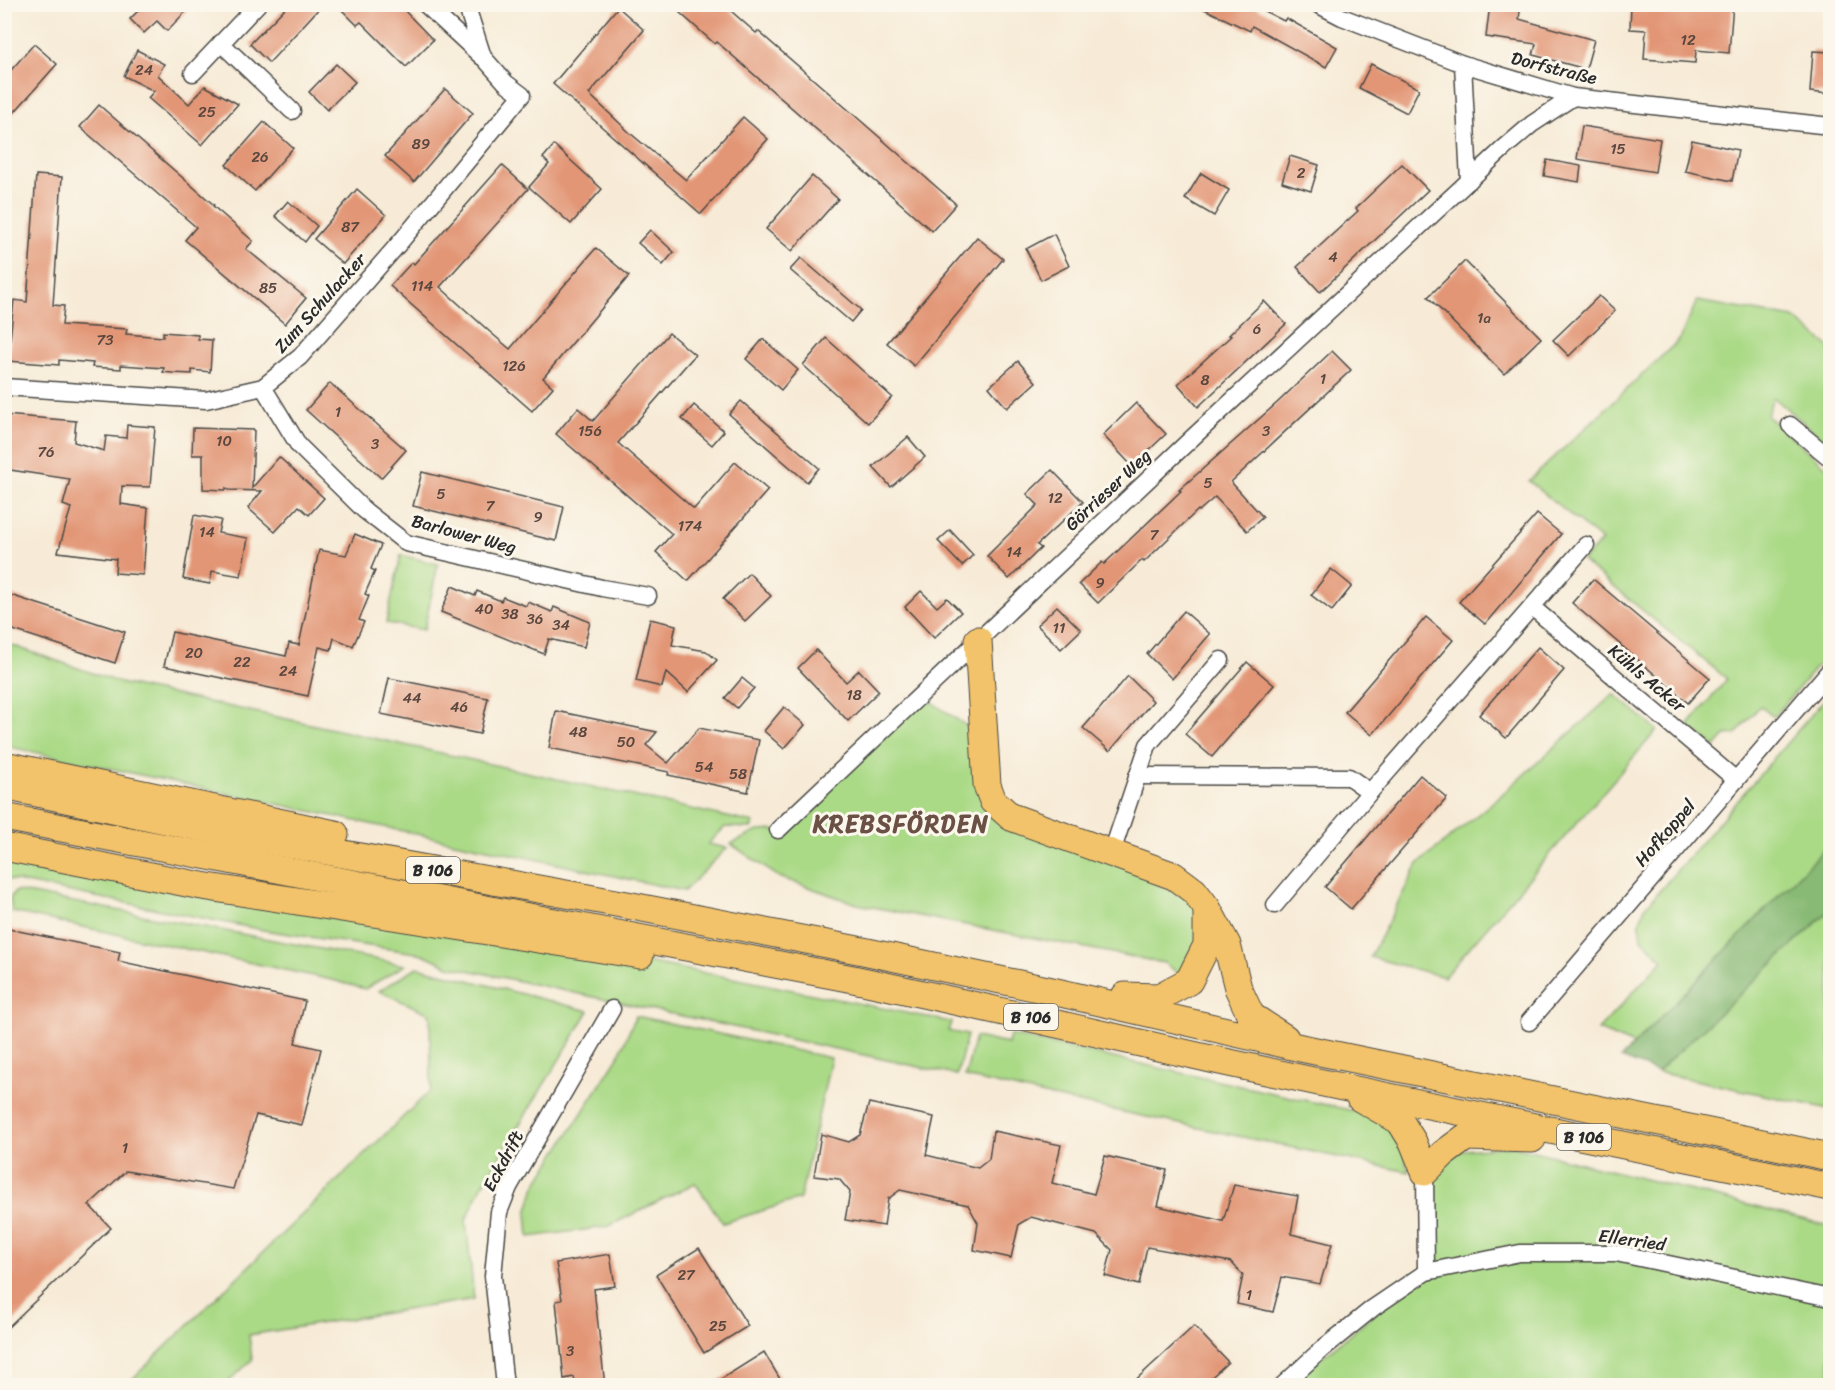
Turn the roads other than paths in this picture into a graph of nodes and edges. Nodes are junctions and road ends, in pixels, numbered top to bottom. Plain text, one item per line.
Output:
1 (258, 4) edge
2 (425, 4) edge
3 (466, 4) edge
4 (1317, 4) edge
5 (1344, 11) edge
6 (221, 43) junction
7 (483, 57) junction
8 (1463, 64) junction
9 (193, 73) dead end
10 (1573, 97) junction
11 (292, 111) dead end
12 (1830, 126) edge
13 (1469, 181) junction
14 (4, 387) edge
15 (263, 387) junction
16 (1790, 424) dead end
17 (1830, 458) edge
18 (1586, 545) dead end
19 (648, 596) dead end
20 (1532, 606) junction
21 (978, 640) junction
22 (1221, 660) dead end
23 (1830, 670) edge
24 (4, 765) edge
25 (1137, 776) junction
26 (1736, 780) junction
27 (4, 786) edge
28 (1370, 792) junction
29 (4, 817) edge
30 (778, 830) dead end
31 (4, 847) edge
32 (1112, 852) junction
33 (1275, 905) dead end
34 (1207, 908) junction
35 (863, 951) junction
36 (853, 979) junction
37 (1052, 992) junction
38 (612, 1009) dead end
39 (1529, 1022) dead end
40 (1301, 1048) junction
41 (1338, 1086) junction
42 (1622, 1144) junction
43 (1830, 1157) edge
44 (1425, 1172) junction
45 (1830, 1187) edge
46 (1426, 1272) junction
47 (1830, 1298) edge
48 (505, 1386) edge
49 (1282, 1386) edge

1 - 6 street
2 - 7 street
3 - 7 street
4 - 5 street, Dorfstraße
5 - 8 street, Dorfstraße
6 - 9 street
6 - 11 street
7 - 15 street, Zum Schulacker
8 - 10 street, Dorfstraße
8 - 13 street
10 - 12 street, Dorfstraße
10 - 13 street, Görrieser Weg
13 - 21 street, Görrieser Weg
14 - 15 street, Zum Schulacker
15 - 19 street, Barlower Weg
16 - 17 street
18 - 20 street
20 - 26 street, Kühls Acker
20 - 28 street
21 - 30 street, Görrieser Weg
21 - 32 highway
22 - 25 street
23 - 26 street, Hofkoppel
24 - 35 highway
25 - 28 street
25 - 32 street
26 - 39 street, Hofkoppel
27 - 35 highway, B 106
28 - 33 street
29 - 36 highway, B 106
31 - 36 highway
32 - 34 highway
34 - 37 highway
34 - 40 highway
35 - 37 highway, B 106
36 - 41 highway, B 106
37 - 40 highway, B 106
38 - 48 street, Eckdrift
40 - 43 highway, B 106
41 - 42 highway, B 106
41 - 44 highway
42 - 44 highway
42 - 45 highway, B 106
44 - 46 street
46 - 47 street, Ellerried
46 - 49 street, Ellerried

